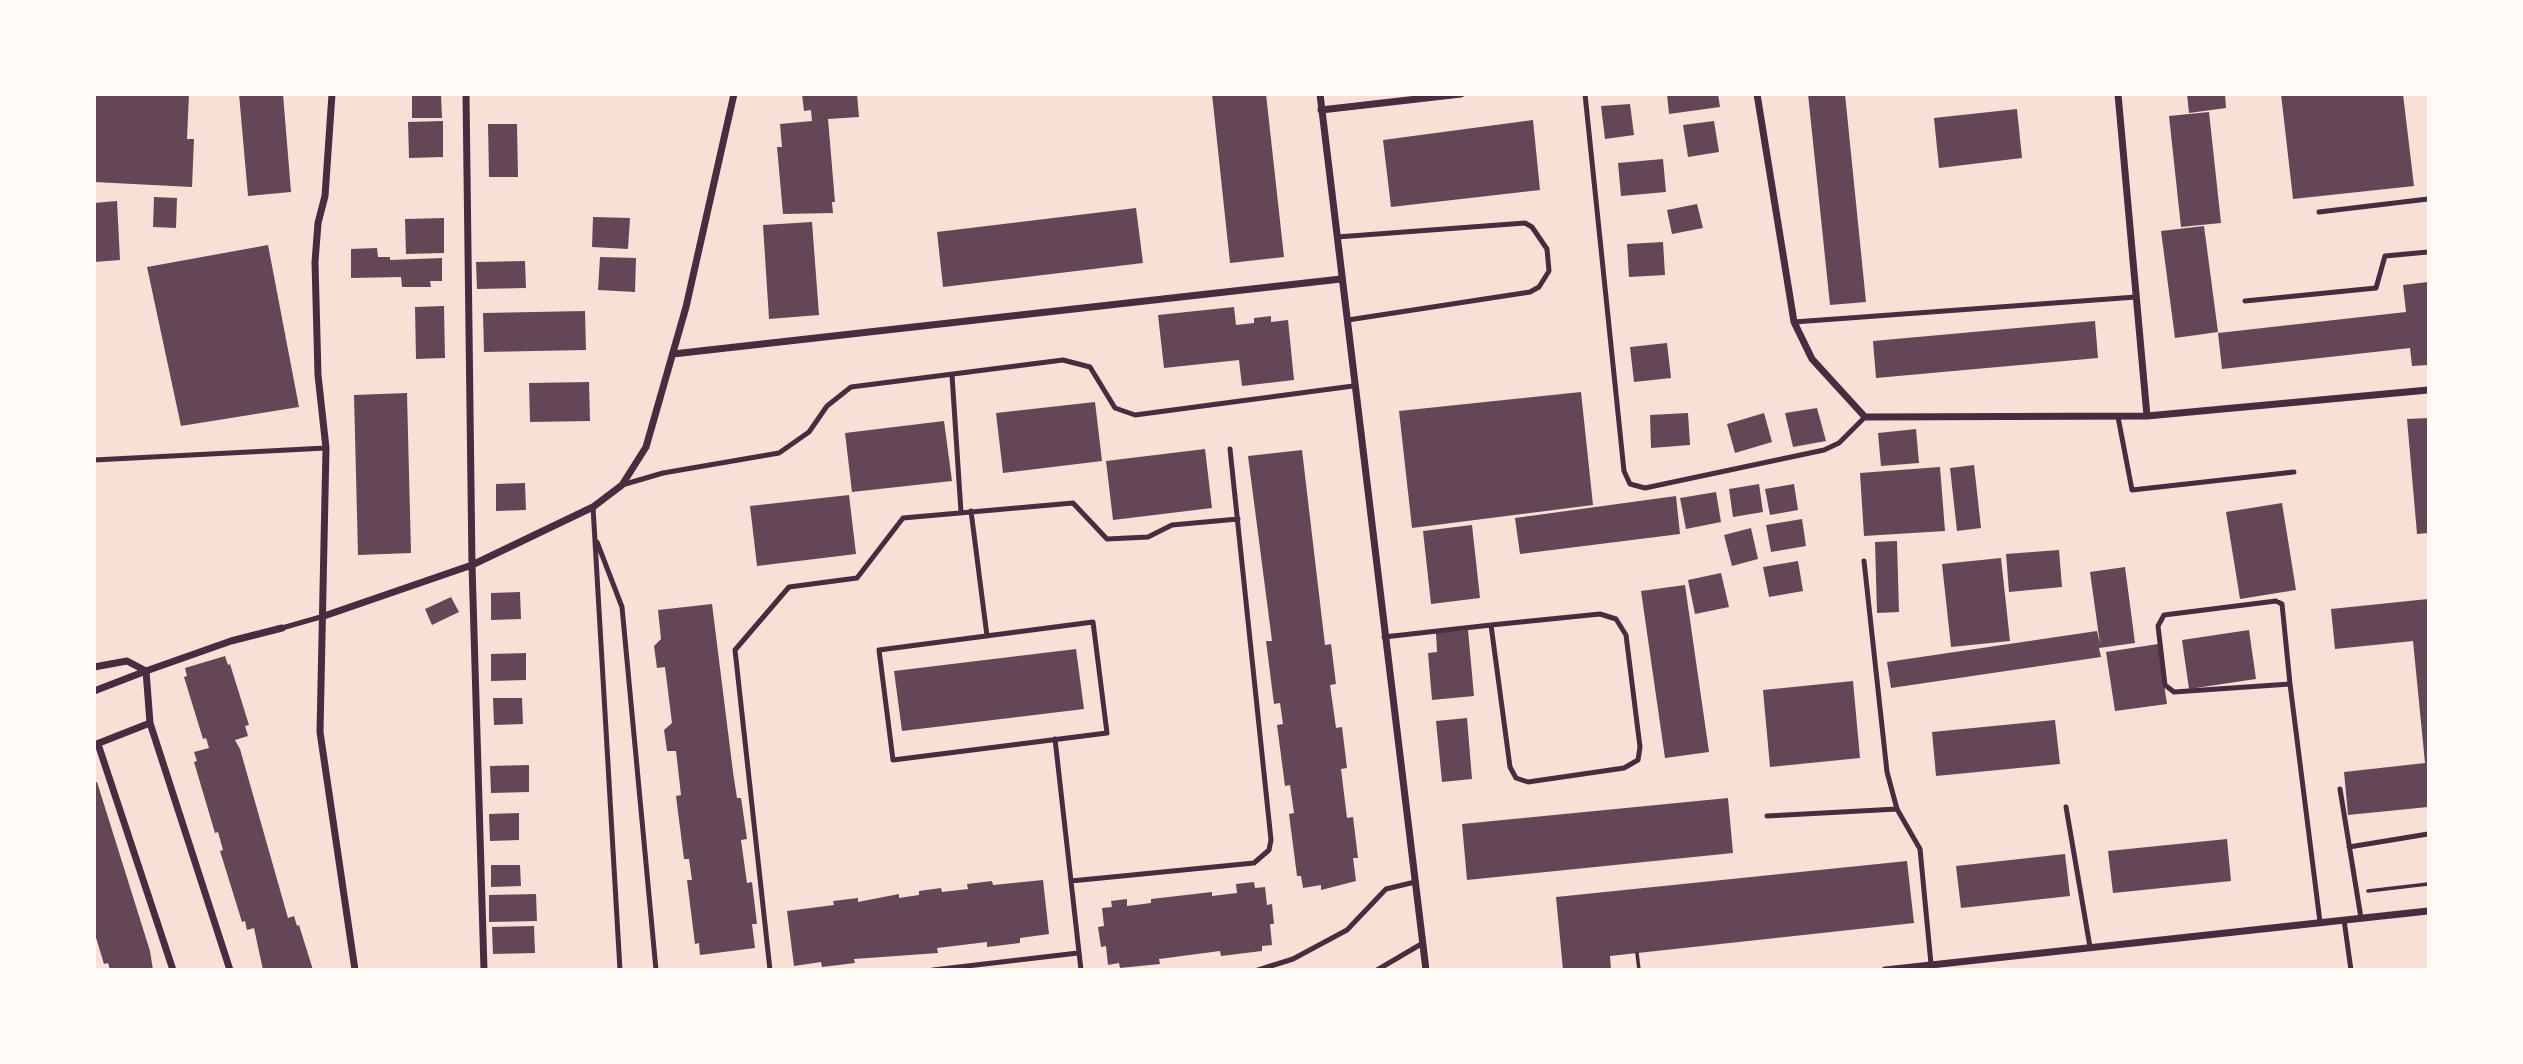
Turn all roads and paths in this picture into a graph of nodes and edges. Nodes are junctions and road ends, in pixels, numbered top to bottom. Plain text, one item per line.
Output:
1 (332, 94) edge
2 (466, 94) edge
3 (734, 94) edge
4 (1320, 94) edge
5 (1461, 94) edge
6 (1585, 94) edge
7 (1757, 94) edge
8 (2118, 94) edge
9 (1321, 110) junction
10 (2428, 199) edge
11 (2319, 212) dead end
12 (1338, 237) junction
13 (2428, 252) edge
14 (1341, 279) junction
15 (2136, 297) junction
16 (2245, 301) dead end
17 (1348, 320) junction
18 (1794, 322) junction
19 (673, 354) junction
20 (952, 375) junction
21 (1353, 386) junction
22 (2428, 390) edge
23 (2147, 416) junction
24 (1865, 417) junction
25 (2118, 417) junction
26 (326, 448) junction
27 (1230, 449) dead end
28 (94, 460) edge
29 (2294, 472) dead end
30 (621, 485) junction
31 (593, 507) junction
32 (971, 511) junction
33 (961, 512) junction
34 (1238, 519) junction
35 (595, 536) junction
36 (1864, 561) dead end
37 (472, 565) junction
38 (324, 616) junction
39 (1491, 625) junction
40 (282, 628) joint
41 (987, 636) junction
42 (1384, 637) junction
43 (94, 667) edge
44 (146, 671) junction
45 (2290, 684) junction
46 (94, 691) edge
47 (150, 723) junction
48 (1055, 739) junction
49 (96, 744) edge
50 (2340, 789) dead end
51 (2066, 807) dead end
52 (1897, 808) junction
53 (1768, 816) dead end
54 (2428, 834) edge
55 (2349, 847) junction
56 (1071, 881) junction
57 (1415, 882) junction
58 (2428, 884) edge
59 (2357, 892) junction
60 (2428, 911) edge
61 (2361, 918) junction
62 (2344, 920) junction
63 (2320, 922) junction
64 (1423, 943) junction
65 (2090, 947) junction
66 (1078, 953) junction
67 (1637, 953) dead end
68 (1931, 964) junction
69 (1902, 968) edge
70 (173, 970) edge
71 (230, 970) edge
72 (355, 970) edge
73 (484, 970) edge
74 (620, 970) edge
75 (656, 970) edge
76 (770, 970) edge
77 (933, 970) edge
78 (1081, 970) edge
79 (1258, 970) edge
80 (1377, 970) edge
81 (1426, 970) edge
82 (1639, 970) edge
83 (1885, 970) edge
84 (2351, 970) edge

1 - 26 street
2 - 37 street
3 - 19 street
4 - 9 street
5 - 9 street
6 - 24 lane
7 - 18 street
8 - 15 street
9 - 12 street
10 - 11 lane
12 - 14 street
12 - 17 lane
13 - 16 lane
14 - 17 street
14 - 19 street
15 - 18 lane
15 - 23 street
17 - 21 street
18 - 24 street
19 - 30 street
20 - 21 lane
20 - 30 lane
20 - 33 lane
21 - 42 street
22 - 23 street
23 - 25 street
24 - 25 street
25 - 29 lane
26 - 28 lane
26 - 38 street
27 - 34 lane
30 - 31 street
31 - 35 lane
31 - 37 street
32 - 33 lane
32 - 34 lane
32 - 41 lane
33 - 76 lane
34 - 56 lane
35 - 74 lane
35 - 75 lane
36 - 52 lane
37 - 38 street
37 - 73 street
38 - 40 lane
38 - 72 street
39 - 39 lane
39 - 42 lane
40 - 44 street
41 - 48 lane
41 - 48 lane
42 - 57 street
43 - 44 street
44 - 46 street
44 - 47 street
45 - 45 lane
45 - 63 lane
47 - 49 street
47 - 71 street
48 - 56 lane
49 - 70 street
50 - 55 lane
51 - 65 lane
52 - 53 lane
52 - 68 lane
54 - 55 lane
55 - 59 lane
56 - 66 lane
57 - 64 street
57 - 79 lane
58 - 59 path
59 - 61 lane
60 - 61 street
61 - 62 street
62 - 63 street
62 - 84 lane
63 - 65 street
64 - 80 lane
64 - 81 street
65 - 68 street
66 - 77 lane
66 - 78 lane
67 - 82 path
68 - 69 street
69 - 83 street

